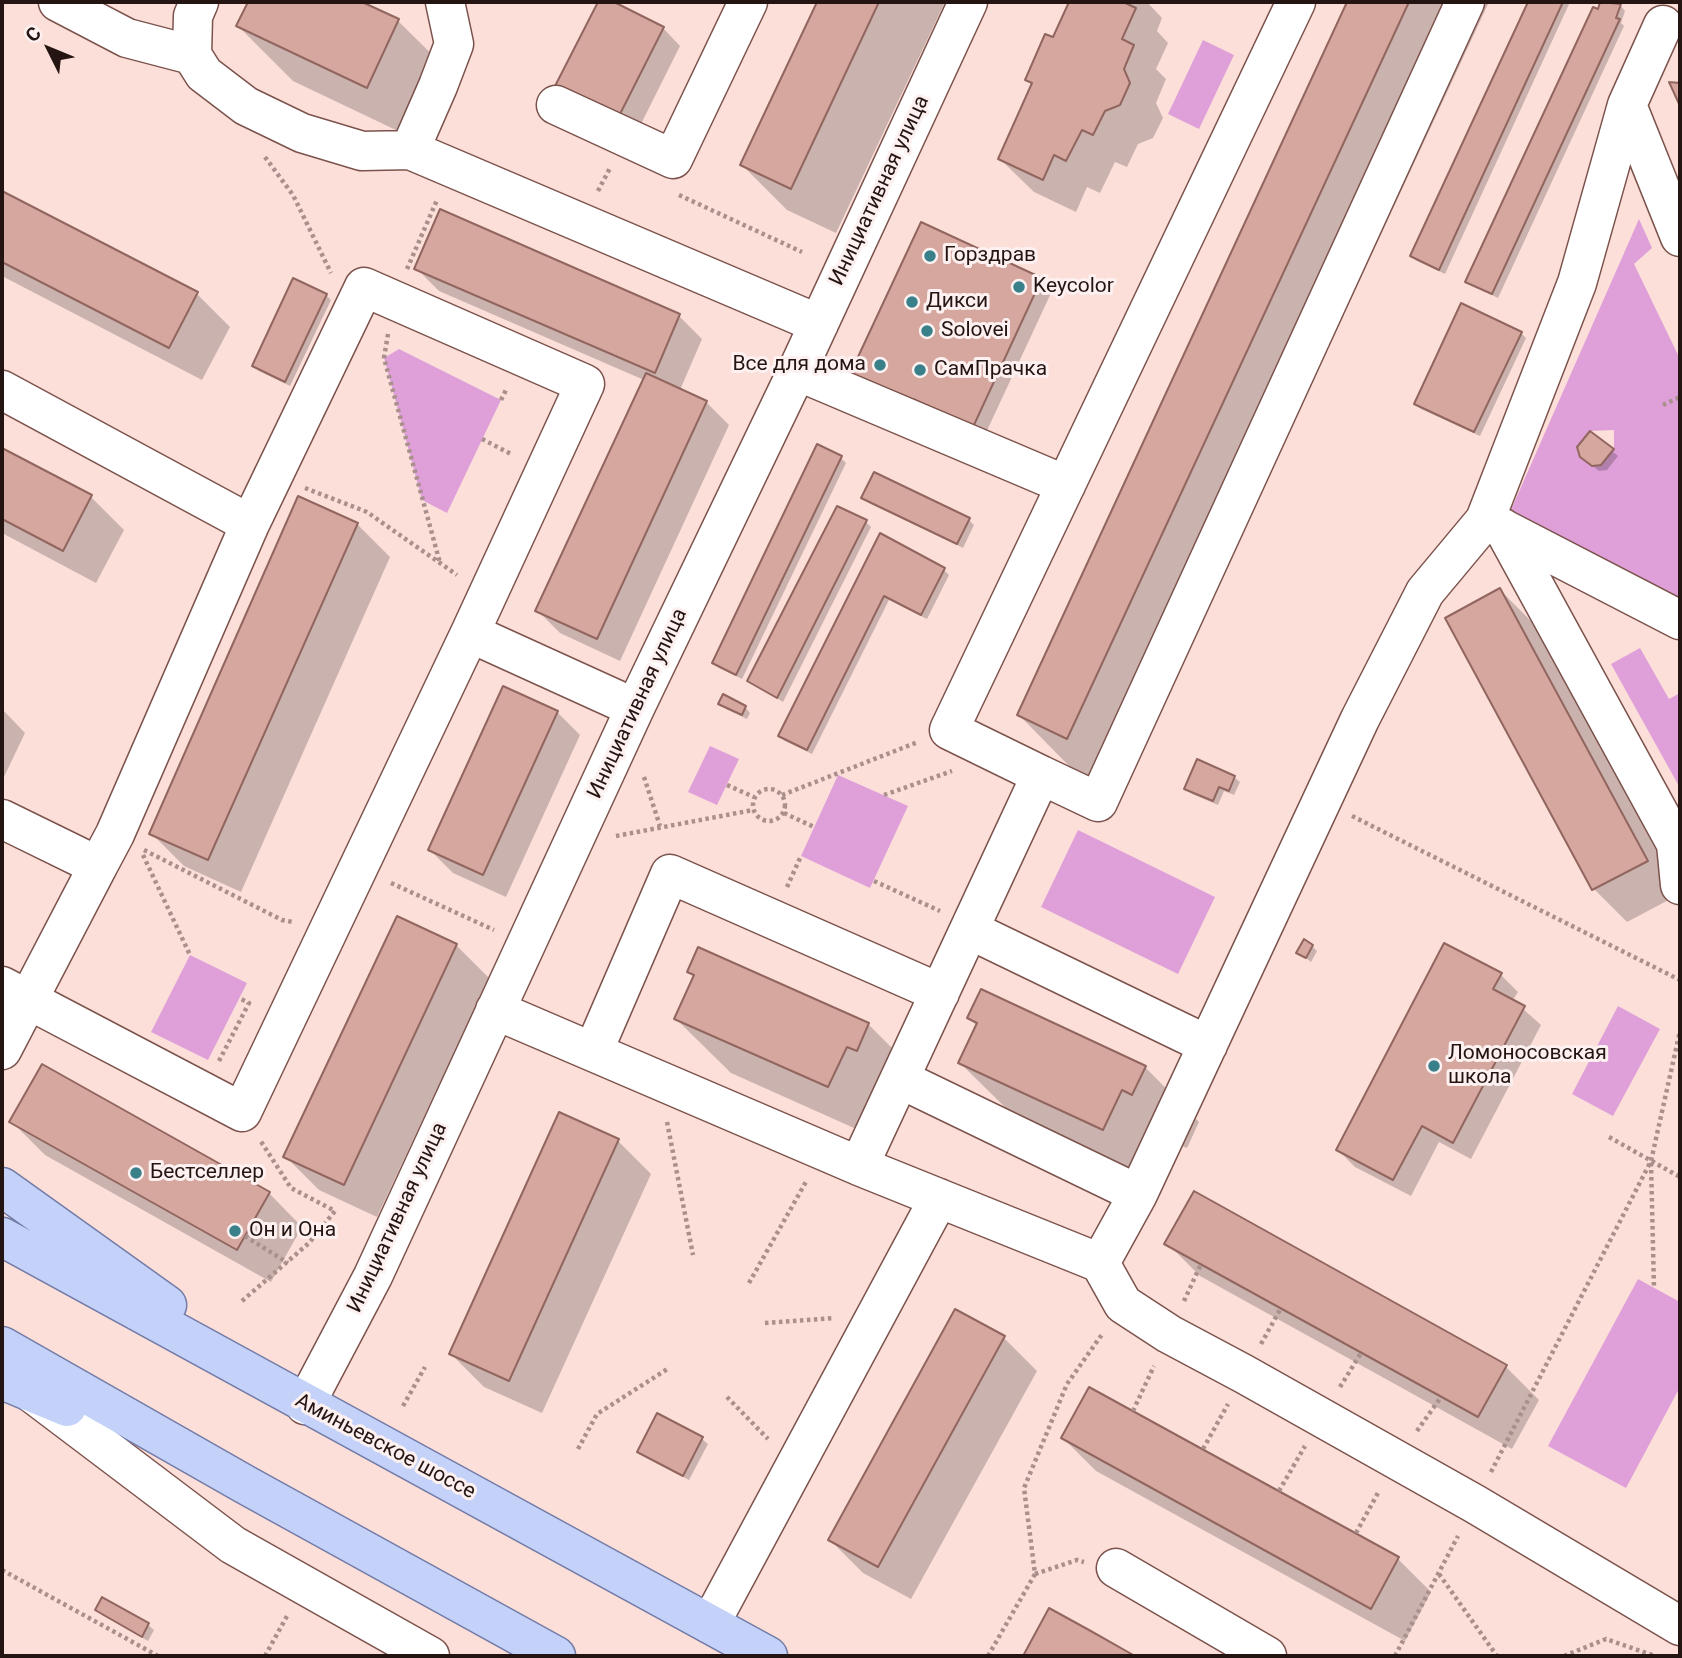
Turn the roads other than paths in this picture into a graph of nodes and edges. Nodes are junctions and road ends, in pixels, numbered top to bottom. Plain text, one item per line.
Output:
1 (58, 2) edge
2 (199, 2) edge
3 (445, 2) edge
4 (748, 2) edge
5 (968, 2) edge
6 (1296, 2) edge
7 (1465, 2) edge
8 (1673, 17) edge
9 (192, 55) junction
10 (556, 105) dead end
11 (1627, 105) junction
12 (410, 150) junction
13 (1680, 237) edge
14 (819, 324) junction
15 (797, 371) junction
16 (2, 390) edge
17 (1066, 485) junction
18 (250, 524) junction
19 (1494, 524) junction
20 (1680, 620) edge
21 (470, 633) junction
22 (635, 708) junction
23 (1041, 775) junction
24 (2, 819) edge
25 (1678, 842) edge
26 (98, 866) junction
27 (1680, 885) edge
28 (971, 927) junction
29 (15, 993) edge
30 (940, 993) junction
31 (495, 1010) junction
32 (1208, 1045) junction
33 (2, 1050) edge
34 (593, 1052) junction
35 (900, 1079) junction
36 (859, 1166) junction
37 (2, 1187) edge
38 (1138, 1194) junction
39 (939, 1198) junction
40 (2, 1237) edge
41 (1100, 1263) junction
42 (2, 1346) edge
43 (16, 1386) edge
44 (290, 1396) junction
45 (246, 1485) junction
46 (1116, 1568) road end
47 (710, 1624) junction
48 (1680, 1626) edge
49 (430, 1656) edge
50 (556, 1656) edge
51 (768, 1656) edge
52 (1267, 1656) edge

1 - 9 street
2 - 9 street
3 - 12 street
4 - 10 street
5 - 14 street, Инициативная улица
6 - 17 street
7 - 23 street
8 - 11 street
9 - 12 street
11 - 13 street
11 - 19 street
12 - 14 street
14 - 15 street, Инициативная улица
15 - 17 street
15 - 22 street, Инициативная улица
16 - 18 street
17 - 23 street
18 - 21 street
18 - 26 street
19 - 20 street
19 - 25 street
19 - 32 street
21 - 22 street
21 - 29 street
22 - 31 street, Инициативная улица
23 - 28 street
24 - 26 street
25 - 27 street
26 - 29 street
28 - 30 street
28 - 32 street
29 - 33 street
30 - 34 street
30 - 35 street
31 - 34 street
31 - 44 street, Инициативная улица
32 - 38 street
34 - 36 street
35 - 36 street
35 - 38 street
36 - 39 street
37 - 44 main road
38 - 41 street
39 - 41 street
39 - 47 street
40 - 44 main road, Аминьевское шоссе
41 - 48 street
42 - 45 main road
43 - 45 main road
43 - 49 street
44 - 47 main road, Аминьевское шоссе
45 - 50 main road
46 - 52 street
47 - 51 main road, Аминьевское шоссе

